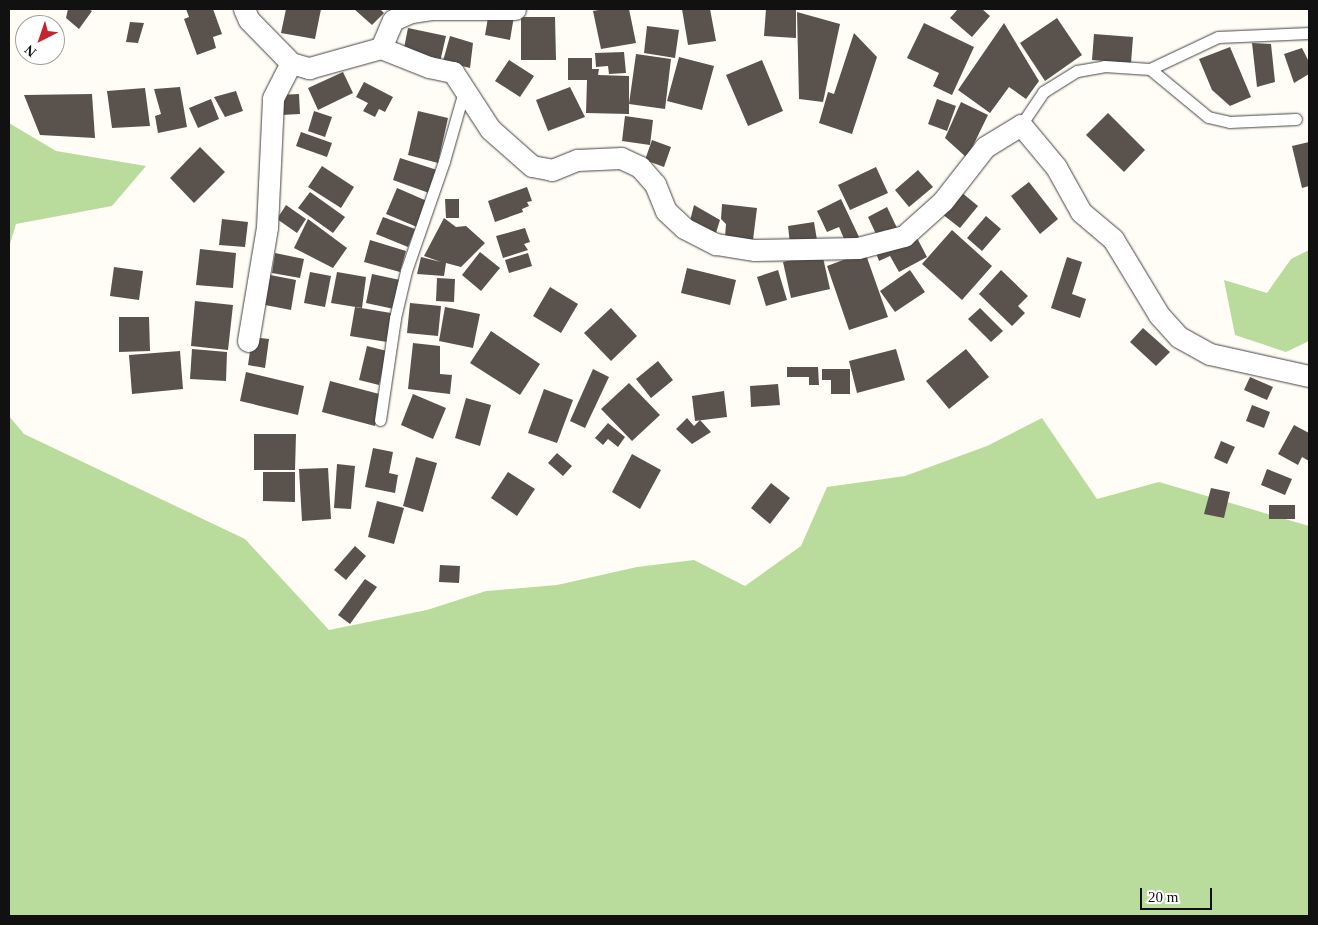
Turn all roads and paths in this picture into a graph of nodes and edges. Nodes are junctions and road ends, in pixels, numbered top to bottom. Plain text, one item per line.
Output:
1 (244, 9) edge
2 (515, 9) edge
3 (1309, 33) edge
4 (381, 48) junction
5 (291, 63) junction
6 (1150, 69) junction
7 (465, 88) junction
8 (1296, 119) dead end
9 (1021, 125) junction
10 (248, 341) dead end
11 (1309, 376) edge
12 (380, 420) dead end

1 - 5 street
2 - 4 street
3 - 6 lane
4 - 5 street
4 - 7 street
5 - 10 street
6 - 8 lane
6 - 9 lane
7 - 9 street
7 - 12 lane
9 - 11 street

